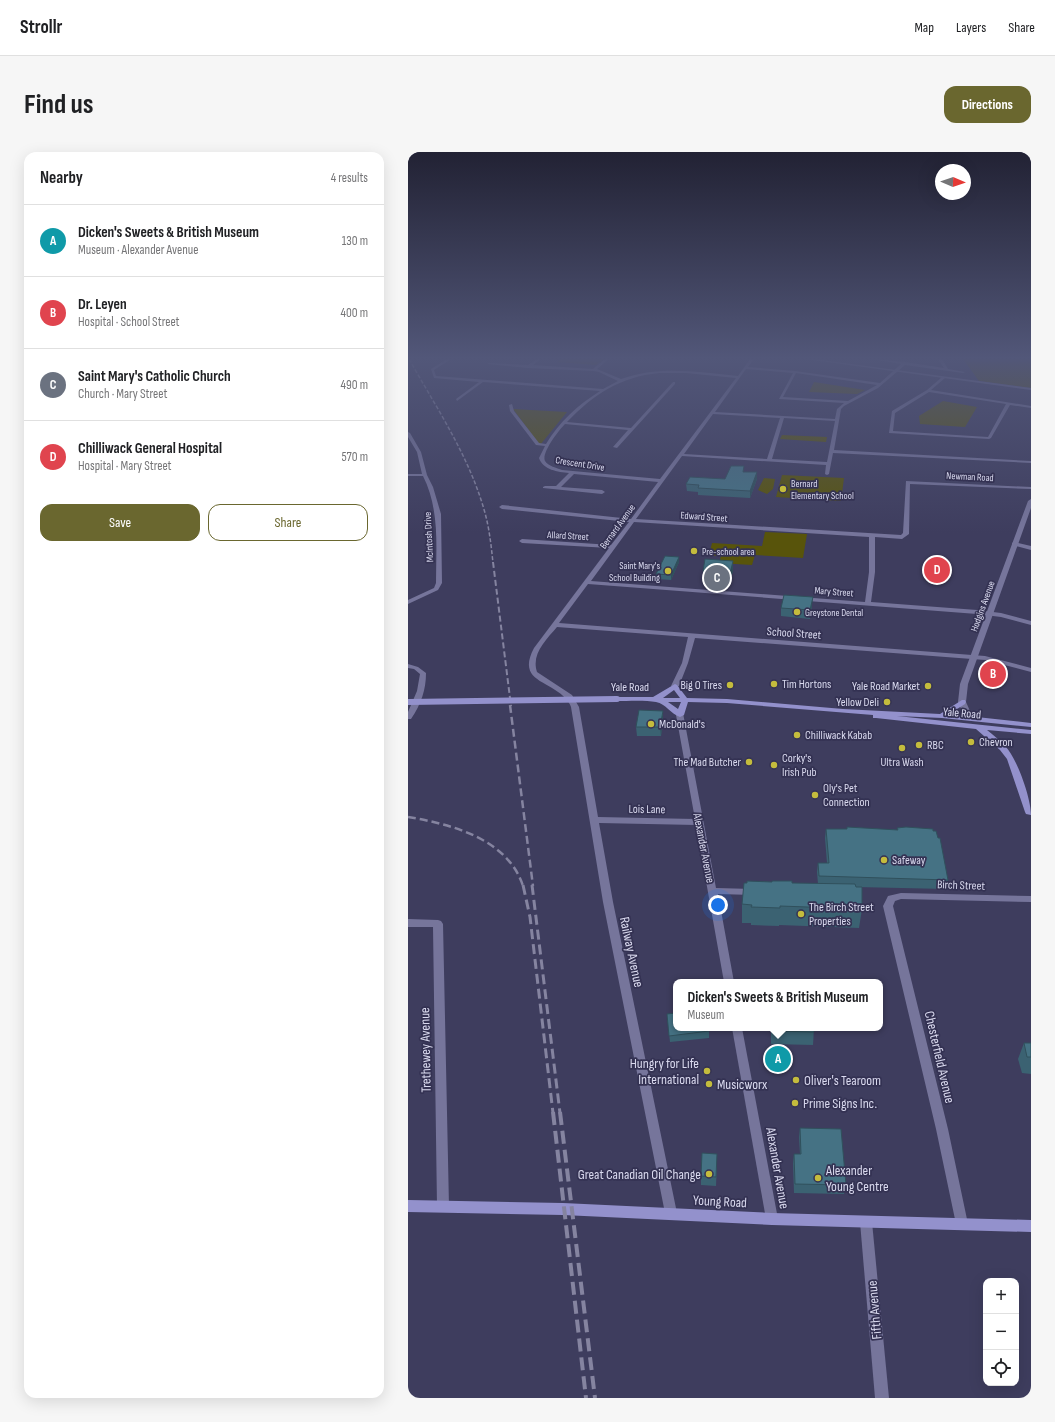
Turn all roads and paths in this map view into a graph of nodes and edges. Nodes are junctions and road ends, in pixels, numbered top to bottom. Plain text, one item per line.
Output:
1 (517, 417) edge
2 (571, 417) edge
3 (643, 417) edge
4 (709, 417) edge
5 (782, 417) edge
6 (785, 417) edge
7 (892, 417) edge
8 (1001, 417) edge
9 (837, 420) joint
10 (563, 424) junction
11 (632, 429) junction
12 (408, 434) edge
13 (547, 445) junction
14 (615, 447) dead end
15 (831, 451) junction
16 (682, 455) junction
17 (769, 460) junction
18 (1031, 462) edge
19 (829, 464) junction
20 (572, 473) junction
21 (425, 474) junction
22 (827, 474) dead end
23 (408, 475) edge
24 (662, 481) junction
25 (545, 487) dead end
26 (558, 487) junction
27 (1031, 488) edge
28 (602, 492) dead end
29 (1031, 501) edge
30 (502, 507) dead end
31 (633, 520) junction
32 (872, 535) junction
33 (904, 536) joint
34 (522, 541) dead end
35 (1014, 544) junction
36 (614, 547) junction
37 (1031, 548) edge
38 (587, 582) junction
39 (408, 602) edge
40 (868, 603) junction
41 (990, 613) junction
42 (1031, 623) edge
43 (555, 625) junction
44 (692, 636) junction
45 (973, 657) junction
46 (408, 666) edge
47 (1031, 670) edge
48 (675, 686) junction
49 (569, 697) joint
50 (656, 699) junction
51 (685, 700) junction
52 (408, 702) edge
53 (962, 702) junction
54 (843, 711) junction
55 (680, 715) junction
56 (942, 716) junction
57 (408, 717) edge
58 (969, 718) junction
59 (1031, 725) edge
60 (980, 727) junction
61 (1011, 730) junction
62 (1031, 732) edge
63 (1003, 748) junction
64 (1021, 785) junction
65 (1031, 791) edge
66 (1030, 814) edge
67 (594, 820) junction
68 (699, 822) junction
69 (712, 891) junction
70 (765, 892) edge
71 (891, 898) joint
72 (1031, 899) edge
73 (408, 923) edge
74 (728, 979) edge
75 (738, 1031) edge
76 (408, 1206) edge
77 (443, 1206) junction
78 (671, 1213) junction
79 (772, 1219) junction
80 (866, 1222) junction
81 (962, 1224) junction
82 (1031, 1226) edge
83 (882, 1398) edge

1 - 13 street
2 - 10 street, Crescent Drive
3 - 11 street
4 - 16 street, Bernard Avenue
5 - 17 street
6 - 9 street
7 - 8 street
9 - 15 street
10 - 11 street
10 - 13 street, Crescent Drive
11 - 14 street
12 - 21 street, McIntosh Drive
13 - 20 street, Crescent Drive
15 - 18 street
15 - 19 street
16 - 17 street
16 - 24 street, Bernard Avenue
17 - 19 street
19 - 22 street
20 - 24 street, Crescent Drive
20 - 26 street
21 - 23 street
21 - 39 street, McIntosh Drive
24 - 31 street, Bernard Avenue
25 - 26 street
26 - 28 street
27 - 33 street, Newman Road
29 - 35 street, Hodgins Avenue
30 - 31 street, Edward Street
31 - 32 street, Edward Street
31 - 36 street, Bernard Avenue
32 - 33 street, Edward Street
32 - 40 street
34 - 36 street, Allard Street
35 - 37 street
35 - 41 street, Hodgins Avenue
36 - 38 street, Bernard Avenue
38 - 40 street, Mary Street
38 - 43 street, Bernard Avenue
40 - 41 street, Mary Street
41 - 42 street, Mary Street
41 - 45 street, Hodgins Avenue
43 - 44 street, School Street
43 - 49 street, Bernard Avenue
44 - 45 street, School Street
44 - 48 street
45 - 47 street, School Street
45 - 53 street, Hodgins Avenue
46 - 57 street
48 - 50 main road
48 - 51 main road
49 - 67 street, Railway Avenue
50 - 51 main road, Yale Road
50 - 52 main road, Yale Road, bridge
50 - 55 main road
51 - 54 main road, Yale Road
51 - 55 main road
53 - 56 main road
53 - 58 street
54 - 56 main road, Yale Road
54 - 60 main road, Yale Road
55 - 68 street, Alexander Avenue
56 - 58 main road, Yale Road
58 - 59 main road, Yale Road
58 - 60 main road
60 - 61 main road, Yale Road
60 - 63 main road
61 - 62 main road, Yale Road
61 - 63 main road
63 - 64 main road
64 - 65 main road
64 - 66 main road
67 - 68 street, Lois Lane
67 - 78 street, Railway Avenue
68 - 69 street, Alexander Avenue
69 - 70 street
69 - 74 street, Alexander Avenue
71 - 72 street, Birch Street
71 - 81 street, Chesterfield Avenue
73 - 77 street, Trethewey Avenue
75 - 79 street, Alexander Avenue
76 - 77 main road, Young Road
77 - 78 main road, Young Road
78 - 79 main road, Young Road
79 - 80 main road, Young Road
80 - 81 main road, Young Road
80 - 83 street, Fifth Avenue
81 - 82 main road, Young Road

